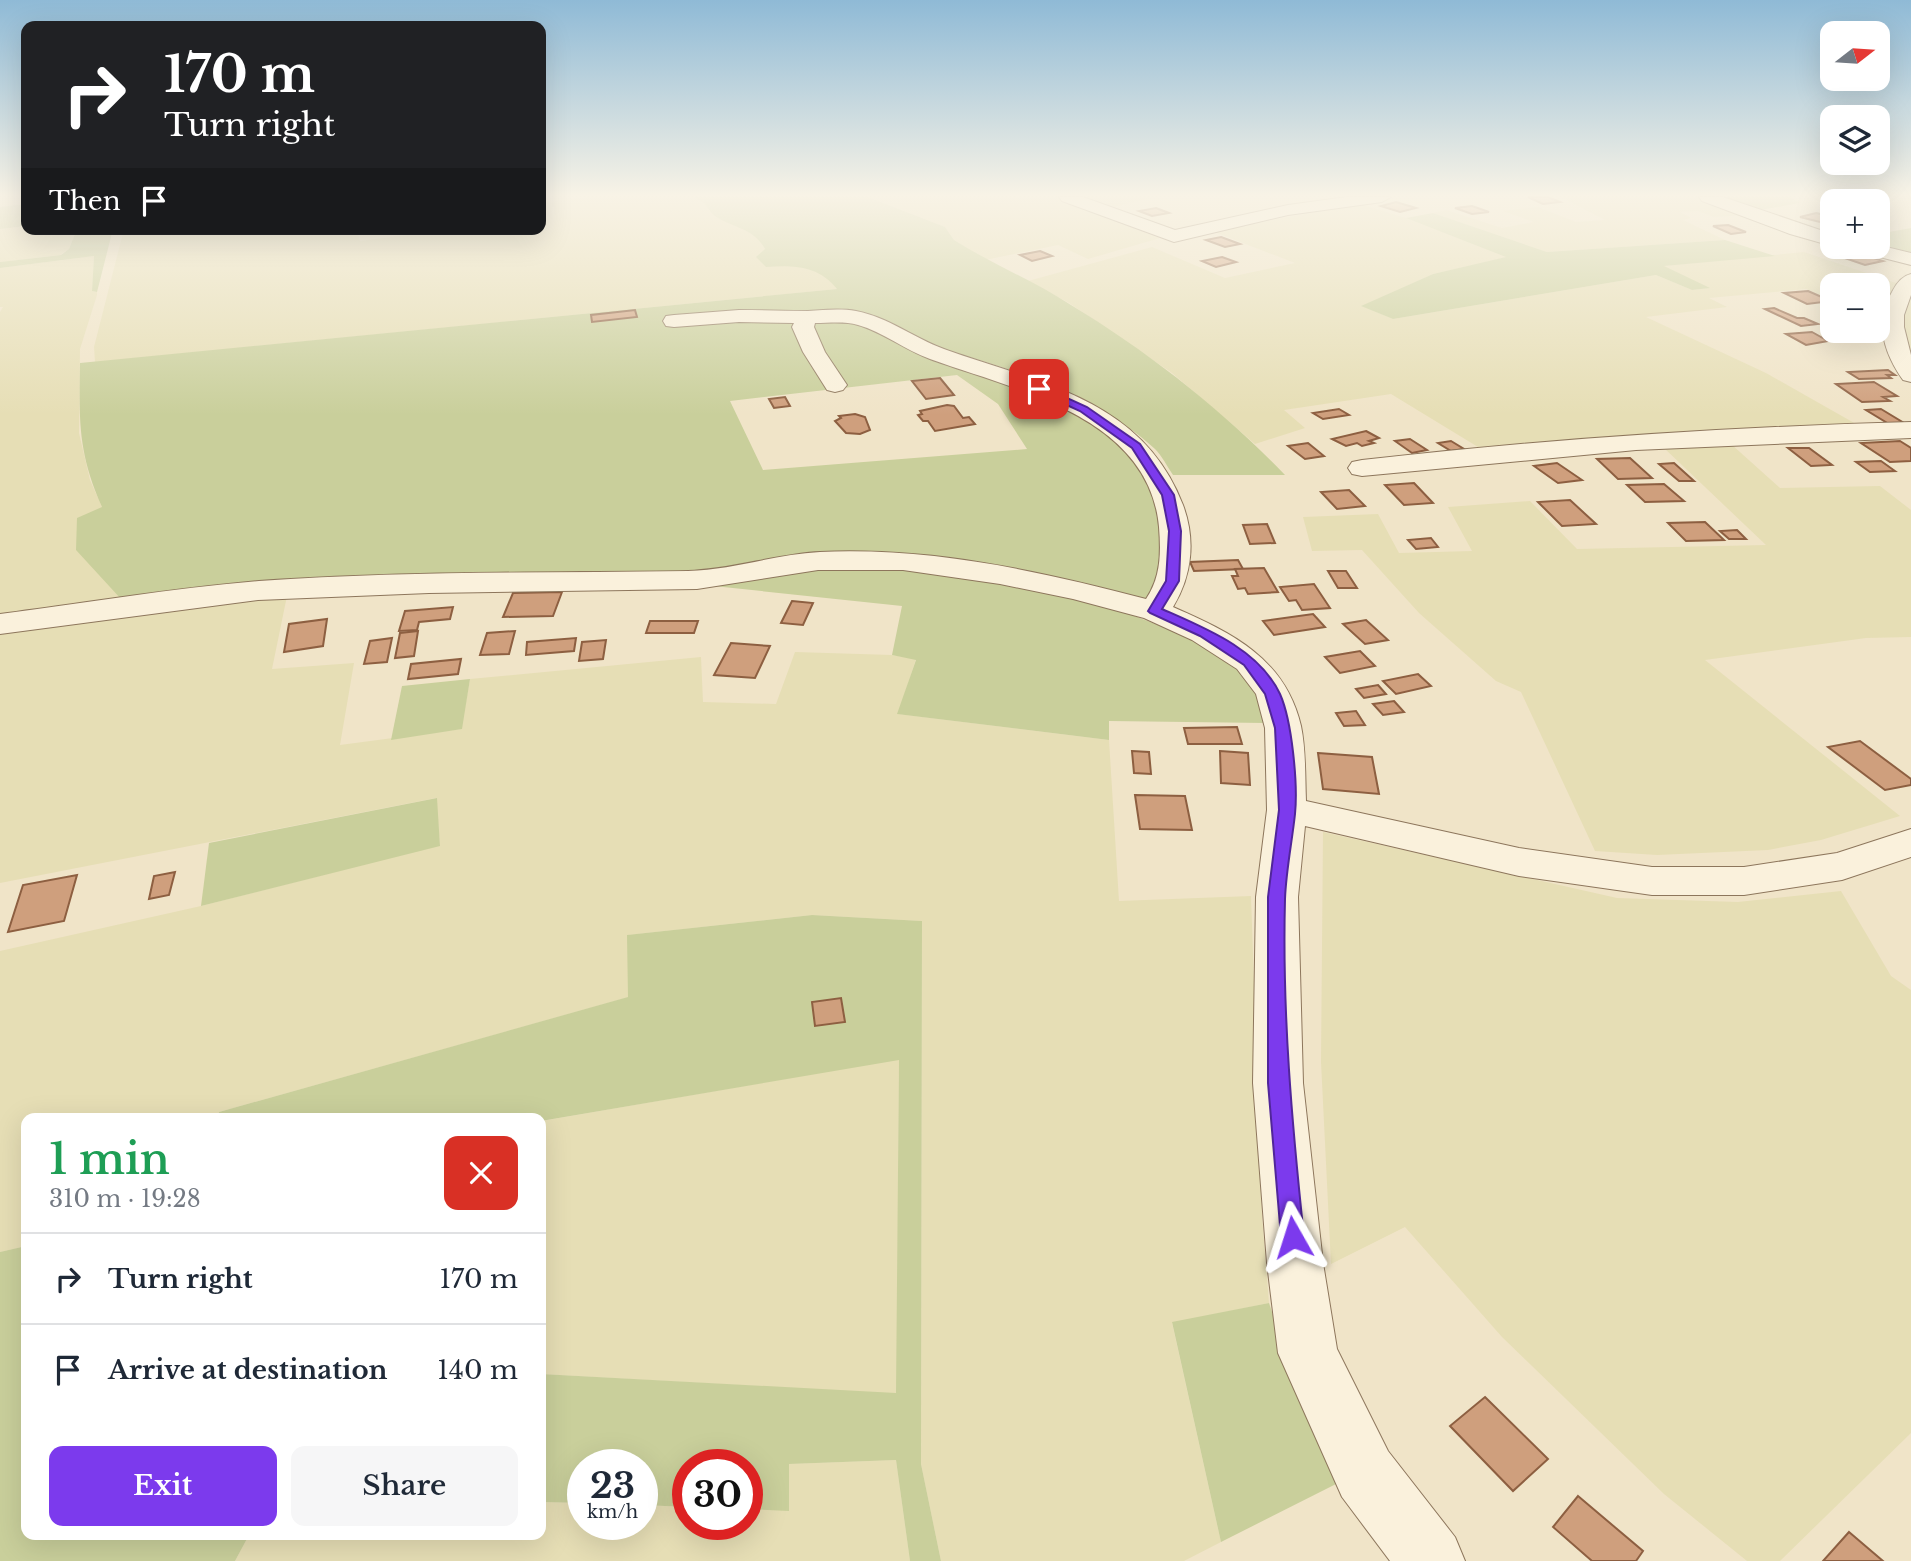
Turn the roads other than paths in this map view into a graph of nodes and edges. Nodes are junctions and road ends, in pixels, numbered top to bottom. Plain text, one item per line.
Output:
1 (1911, 280) edge
2 (1903, 309) edge
3 (807, 317) junction
4 (674, 321) dead end
5 (1911, 374) edge
6 (835, 385) dead end
7 (1911, 430) edge
8 (1362, 468) dead end
9 (1155, 611) junction
10 (0, 624) edge
11 (1287, 810) junction
12 (1911, 842) edge
13 (1432, 1561) edge

1 - 2 street
2 - 5 street
3 - 4 street
3 - 6 street
3 - 9 street
7 - 8 street
9 - 10 street
9 - 11 street
11 - 12 street
11 - 13 street

